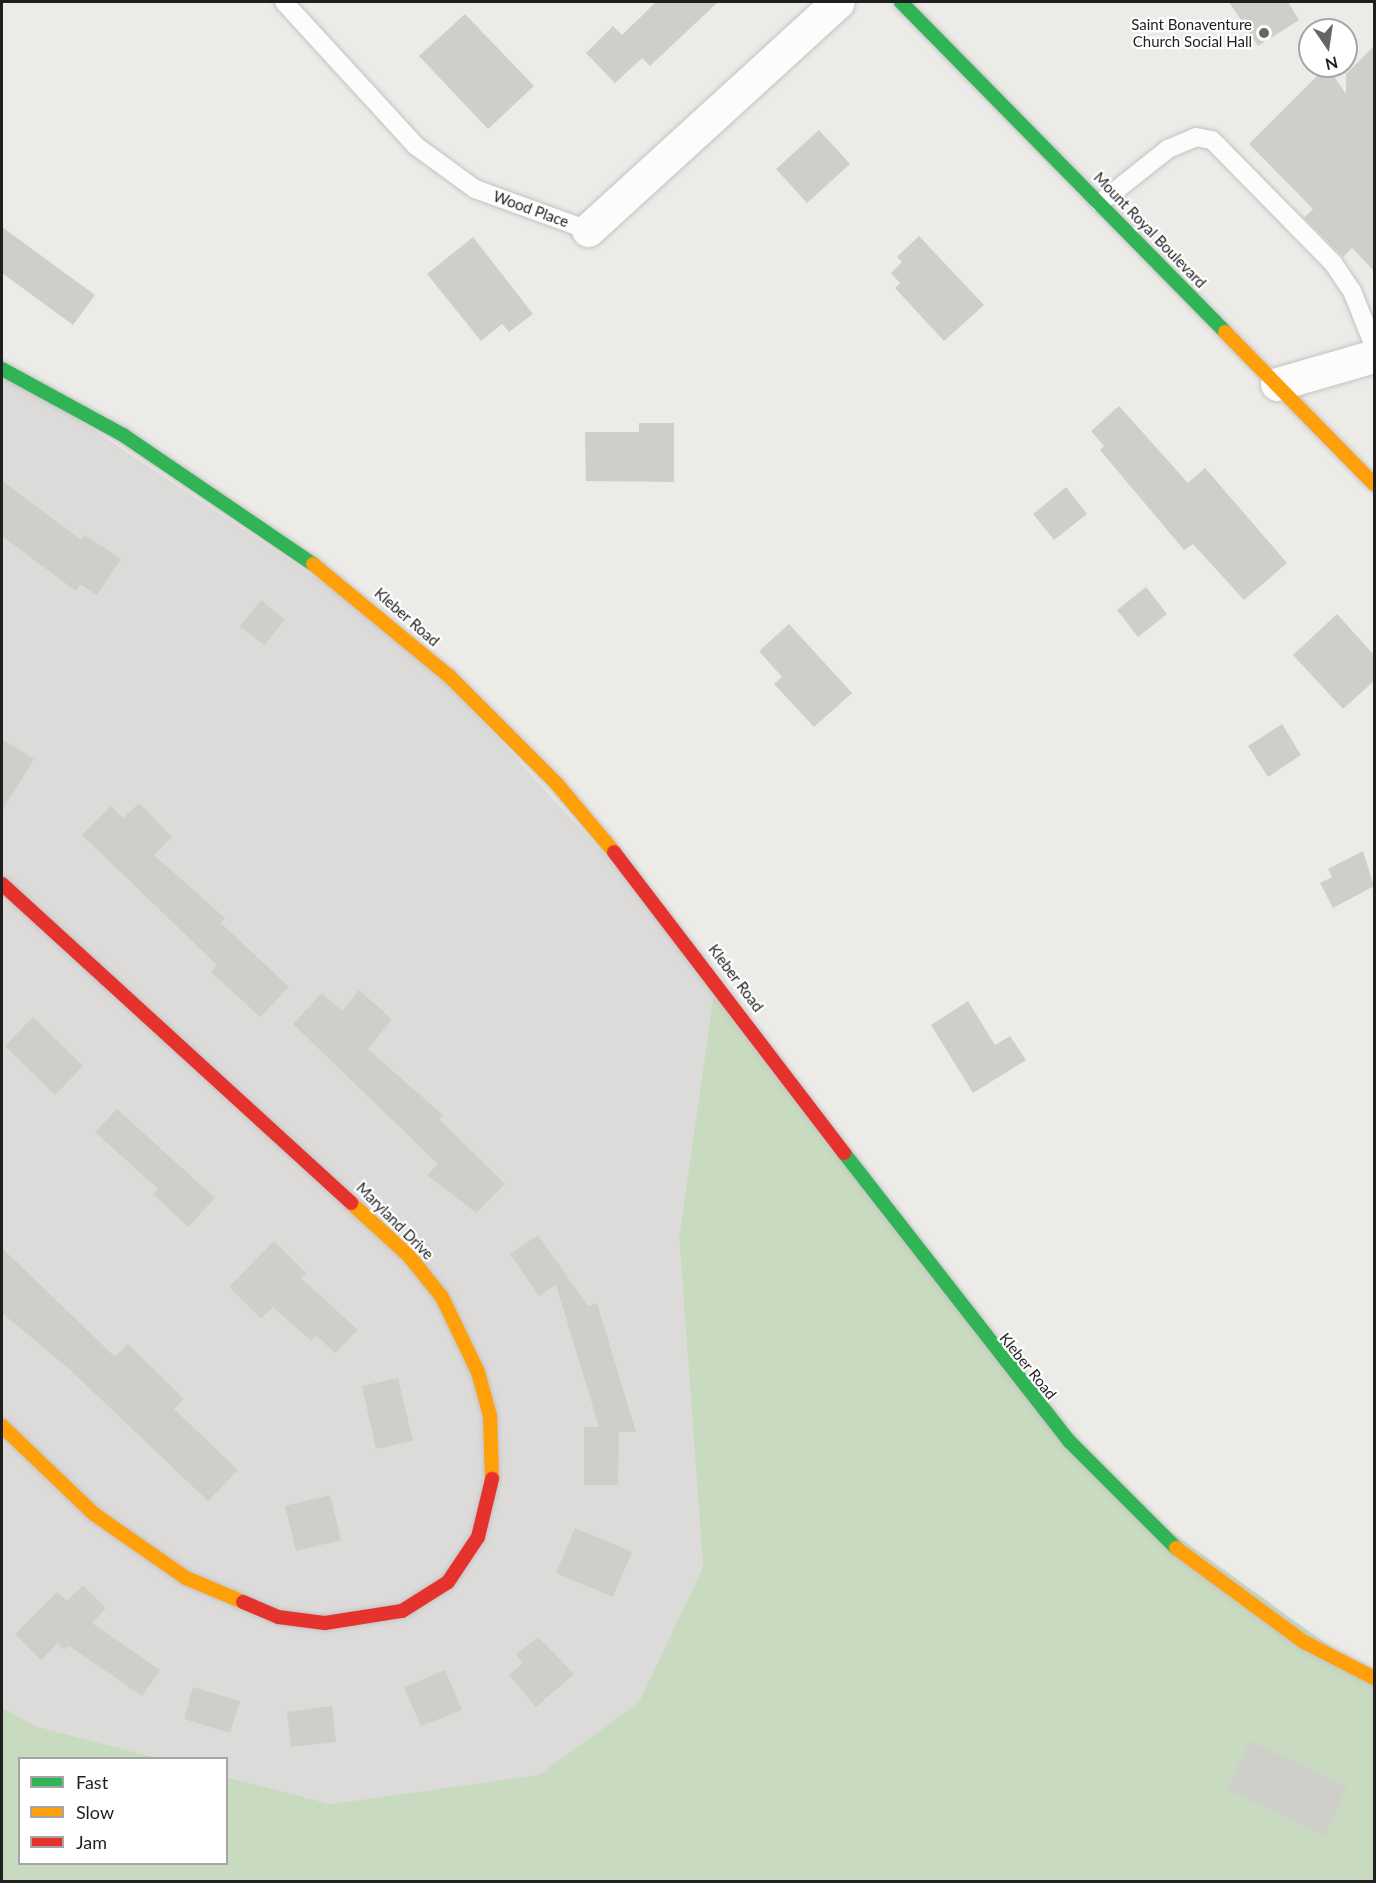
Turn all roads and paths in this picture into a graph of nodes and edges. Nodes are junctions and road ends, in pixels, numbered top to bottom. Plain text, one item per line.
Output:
1 (284, 2) edge
2 (838, 2) edge
3 (901, 2) edge
4 (1101, 203) junction
5 (588, 230) joint
6 (1374, 346) edge
7 (1374, 356) edge
8 (2, 369) edge
9 (1277, 384) junction
10 (1374, 484) edge
11 (2, 884) edge
12 (2, 1426) edge
13 (1374, 1678) edge

1 - 5 lane, Wood Place
2 - 5 street, Wood Place
3 - 4 street, Mount Royal Boulevard
4 - 6 lane
4 - 9 street, Mount Royal Boulevard
7 - 9 street
8 - 13 street, Kleber Road
9 - 10 street, Mount Royal Boulevard
11 - 12 street, Maryland Drive

